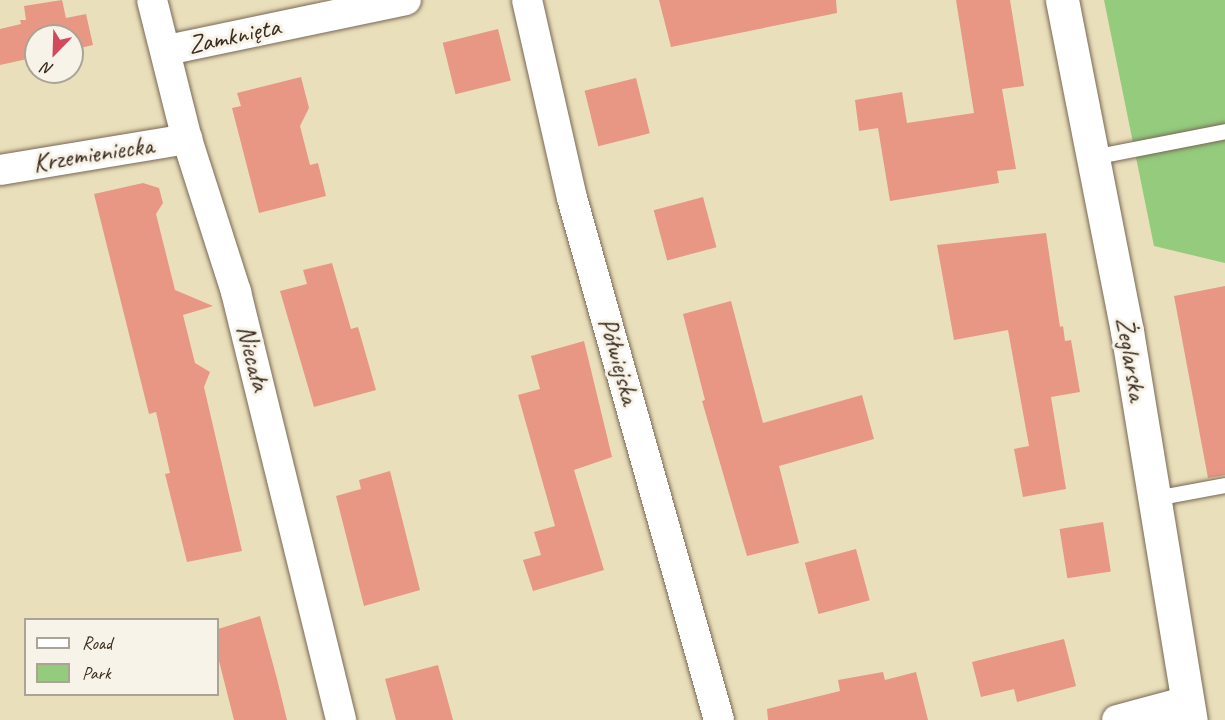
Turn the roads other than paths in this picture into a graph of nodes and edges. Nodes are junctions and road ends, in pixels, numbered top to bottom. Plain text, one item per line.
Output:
1 (152, 0) edge
2 (406, 0) edge
3 (527, 0) edge
4 (1062, 0) edge
5 (167, 50) junction
6 (1225, 131) edge
7 (187, 139) junction
8 (1093, 157) junction
9 (0, 170) edge
10 (1225, 485) edge
11 (1155, 498) junction
12 (1190, 711) edge
13 (341, 720) edge
14 (719, 720) edge
15 (1117, 720) edge

1 - 5 street, Niecała
2 - 5 street, Zamknięta
3 - 14 street, Półwiejska
4 - 8 street, Żeglarska
5 - 7 street, Niecała
6 - 8 lane
7 - 9 street, Krzemieniecka
7 - 13 street, Niecała
8 - 11 street, Żeglarska
10 - 11 lane
11 - 12 street, Żeglarska
12 - 15 street

